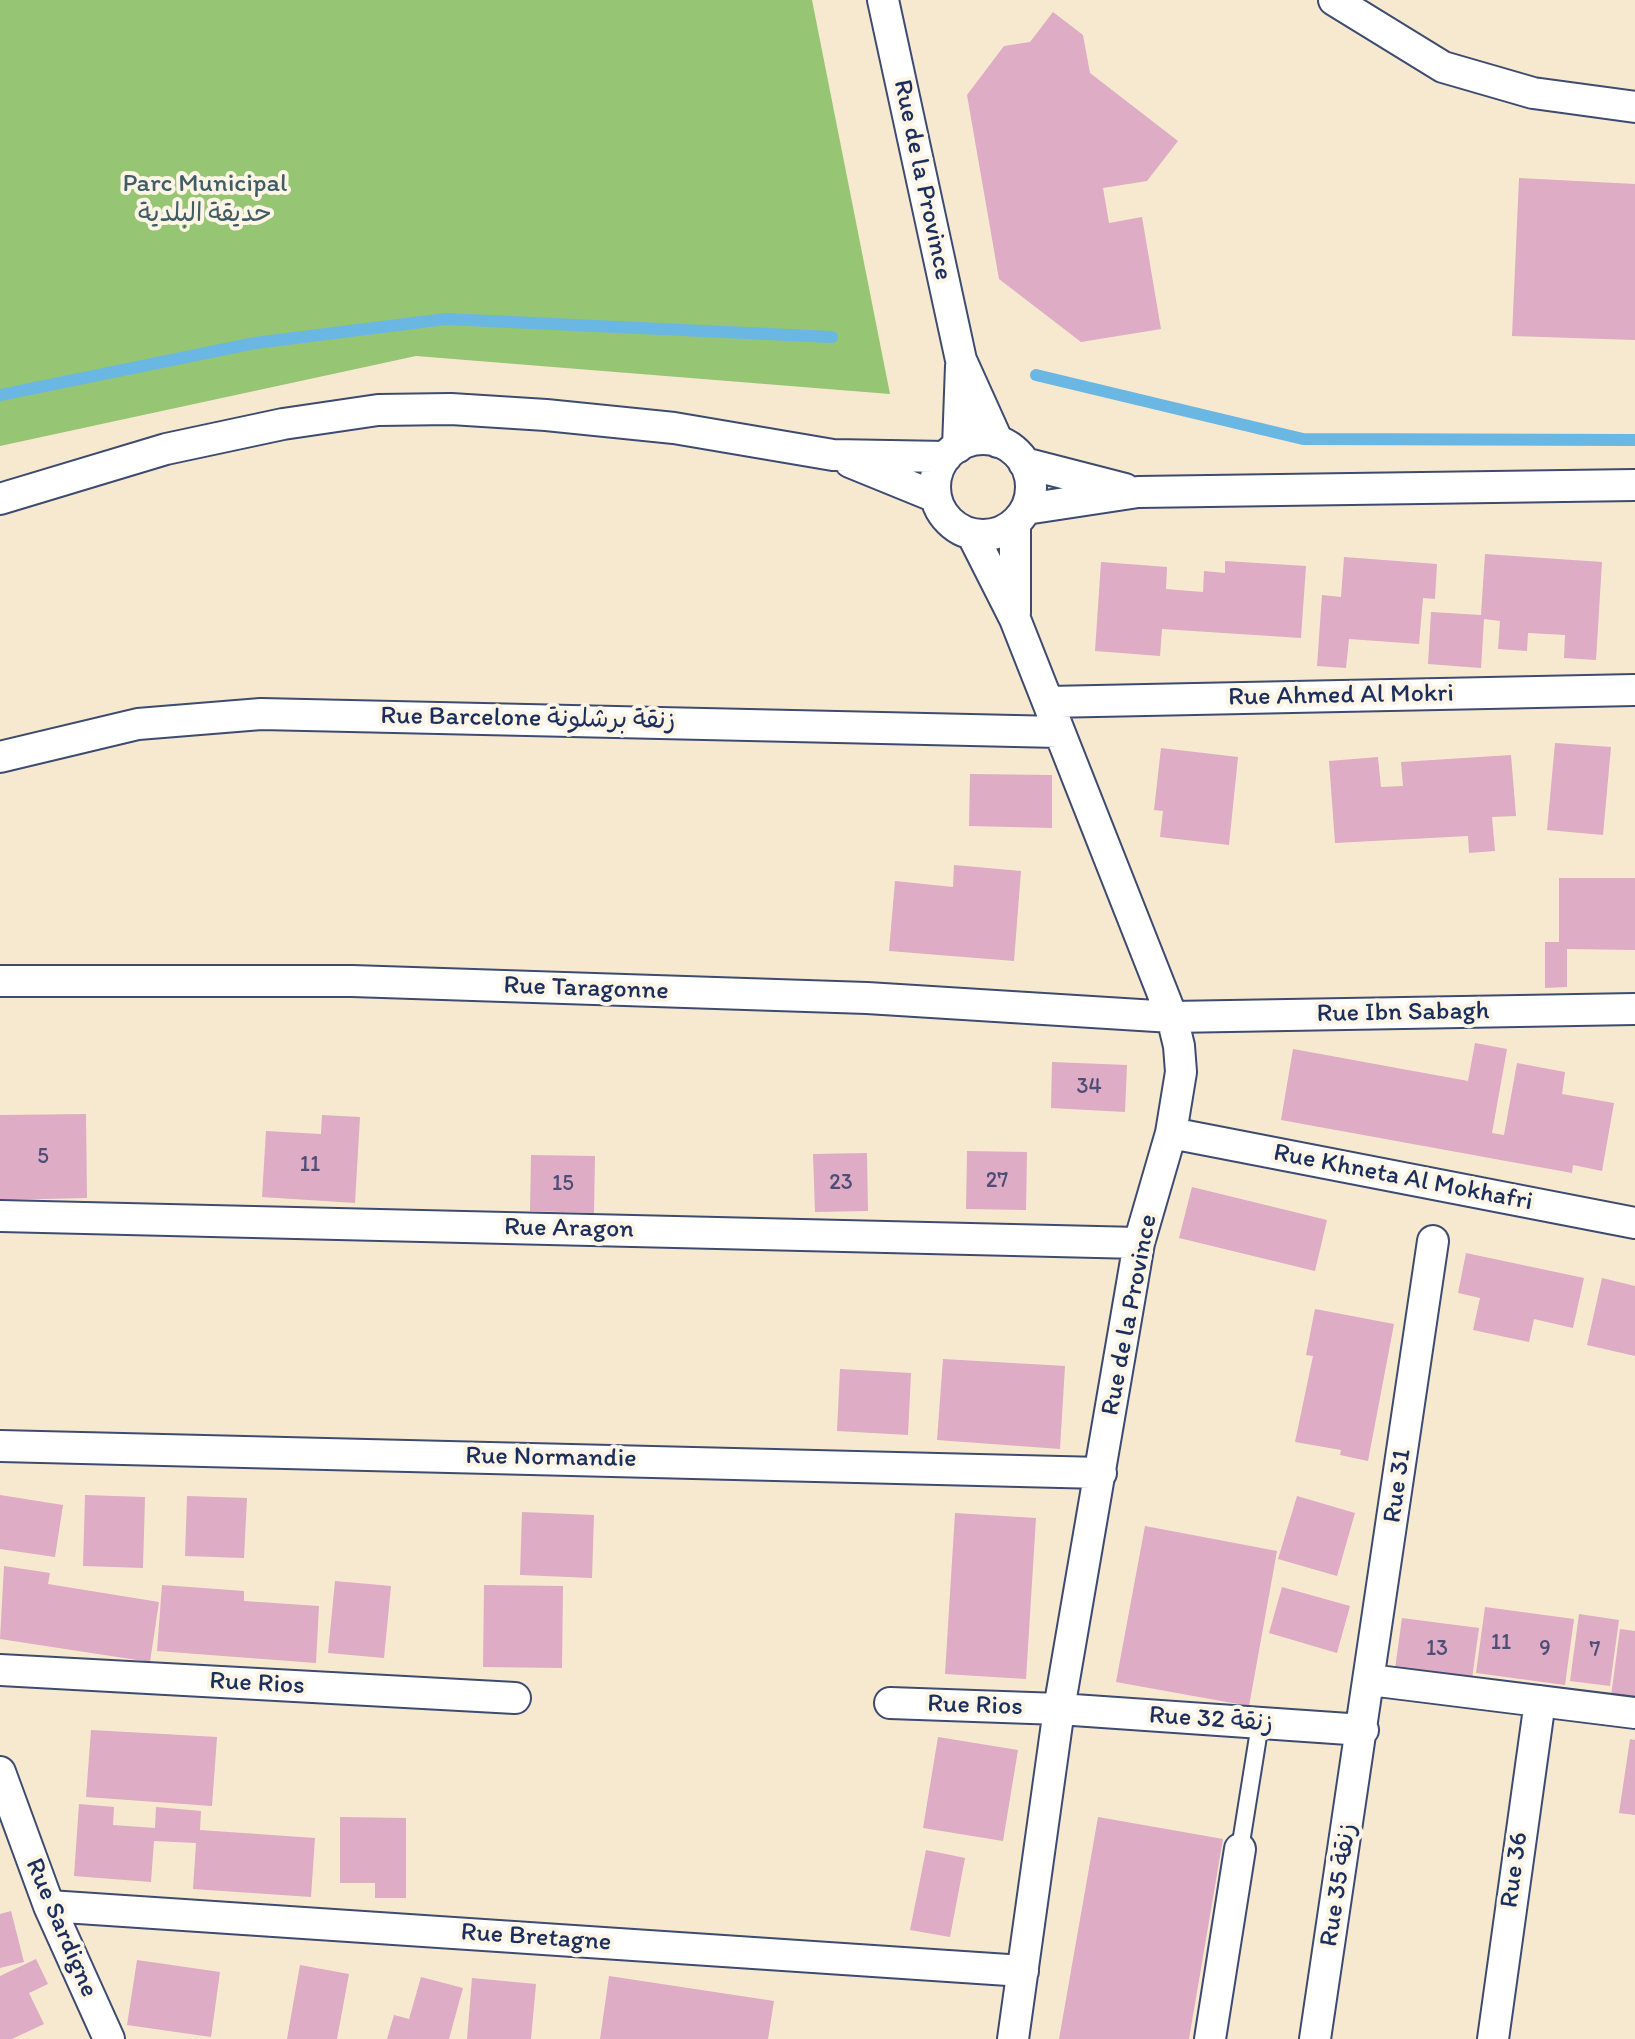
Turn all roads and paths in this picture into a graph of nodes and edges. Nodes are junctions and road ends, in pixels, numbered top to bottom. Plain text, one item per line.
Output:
1 (883, 0) edge
2 (1334, 0) edge
3 (1635, 107) edge
4 (961, 360) junction
5 (998, 442) junction
6 (952, 452) junction
7 (833, 455) junction
8 (1024, 463) junction
9 (1635, 485) edge
10 (1138, 492) junction
11 (936, 497) junction
12 (0, 499) edge
13 (1020, 516) junction
14 (972, 534) junction
15 (1015, 619) junction
16 (1635, 690) edge
17 (1048, 702) junction
18 (1059, 732) junction
19 (0, 757) edge
20 (0, 981) edge
21 (1635, 1009) edge
22 (1172, 1017) junction
23 (1171, 1133) junction
24 (0, 1216) edge
25 (1635, 1223) edge
26 (1433, 1241) dead end
27 (1139, 1243) junction
28 (0, 1446) edge
29 (1101, 1473) junction
30 (0, 1670) edge
31 (1370, 1680) junction
32 (515, 1698) dead end
33 (1540, 1701) junction
34 (890, 1703) dead end
35 (1059, 1709) junction
36 (1635, 1713) edge
37 (1260, 1724) junction
38 (1363, 1730) junction
39 (0, 1772) edge
40 (1240, 1849) joint
41 (49, 1906) junction
42 (1023, 1971) junction
43 (109, 2039) edge
44 (1013, 2039) edge
45 (1210, 2039) edge
46 (1315, 2039) edge
47 (1493, 2039) edge

1 - 4 street, Rue de la Province
2 - 3 street
4 - 5 street, Rue de la Province
4 - 6 street, Rue de la Province
5 - 6 street
5 - 8 street
6 - 7 street
6 - 11 street
7 - 11 street
7 - 12 street
8 - 10 street
8 - 13 street
9 - 10 street
10 - 13 street
11 - 14 street
13 - 14 street
13 - 15 street, Rue de la Province
14 - 15 street, Rue de la Province
15 - 17 street, Rue de la Province
16 - 17 street, Rue Ahmed Al Mokri
17 - 18 street, Rue de la Province
18 - 19 street, Rue Barcelone زنقة برشلونة
18 - 22 street, Rue de la Province
20 - 22 street, Rue Taragonne
21 - 22 street, Rue Ibn Sabagh
22 - 23 street, Rue de la Province
23 - 25 street, Rue Khneta Al Mokhafri
23 - 27 street, Rue de la Province
24 - 27 street, Rue Aragon
26 - 31 street, Rue 31
27 - 29 street, Rue de la Province
28 - 29 street, Rue Normandie
29 - 35 street, Rue de la Province
30 - 32 street, Rue Rios
31 - 33 street
31 - 38 street, Rue 31
33 - 36 street
33 - 47 street, Rue 36
34 - 35 street, Rue Rios
35 - 37 street, Rue 32 زنقة
35 - 42 street, Rue de la Province
37 - 38 street, Rue 32 زنقة
37 - 40 lane
38 - 46 street, Rue 35 زنقة
39 - 41 street, Rue Sardigne
40 - 45 street
41 - 42 street, Rue Bretagne
41 - 43 street, Rue Sardigne
42 - 44 street, Rue de la Province

